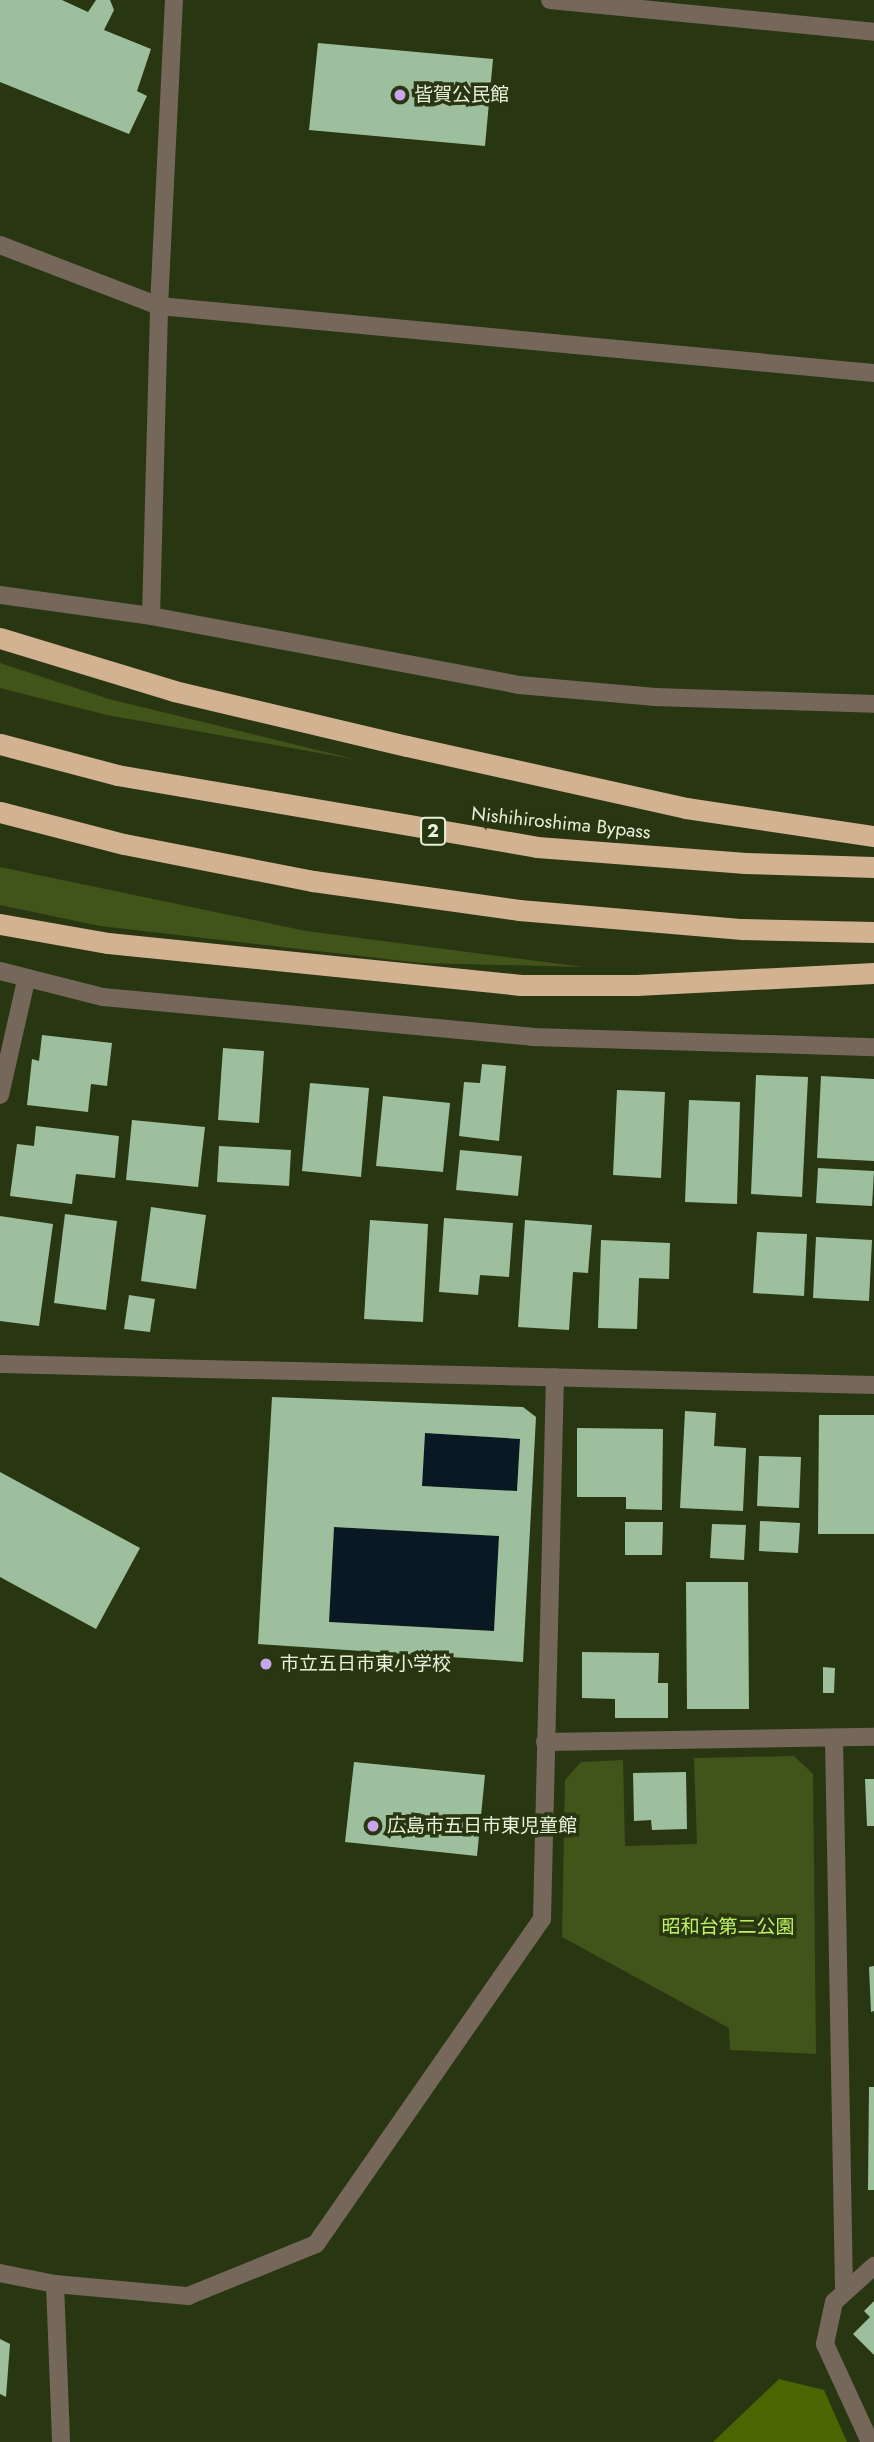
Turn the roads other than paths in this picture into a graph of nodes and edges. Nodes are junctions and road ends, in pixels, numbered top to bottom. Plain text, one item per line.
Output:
1 (174, 0) edge
2 (550, 0) edge
3 (874, 32) edge
4 (0, 246) edge
5 (159, 306) junction
6 (874, 373) edge
7 (0, 595) edge
8 (151, 616) junction
9 (0, 638) edge
10 (874, 704) edge
11 (0, 744) edge
12 (0, 812) edge
13 (874, 836) edge
14 (874, 867) edge
15 (0, 924) edge
16 (874, 932) edge
17 (0, 971) edge
18 (874, 973) edge
19 (26, 981) junction
20 (874, 1047) edge
21 (0, 1095) edge
22 (0, 1364) edge
23 (555, 1377) junction
24 (874, 1385) edge
25 (874, 1737) edge
26 (834, 1738) junction
27 (545, 1742) junction
28 (874, 2266) edge
29 (0, 2273) edge
30 (55, 2284) junction
31 (844, 2290) junction
32 (61, 2442) edge
33 (870, 2442) edge

1 - 5 street
2 - 3 street
4 - 5 street
5 - 6 street
5 - 8 street
7 - 8 street
8 - 10 street
9 - 13 highway
11 - 14 highway, Nishihiroshima Bypass / 2
12 - 16 highway
15 - 18 highway
17 - 19 street
19 - 20 street
19 - 21 street
22 - 23 street
23 - 24 street
23 - 27 street
25 - 26 street
26 - 27 street
26 - 31 street
27 - 30 street
28 - 31 street
29 - 30 street
30 - 32 street
31 - 33 street

